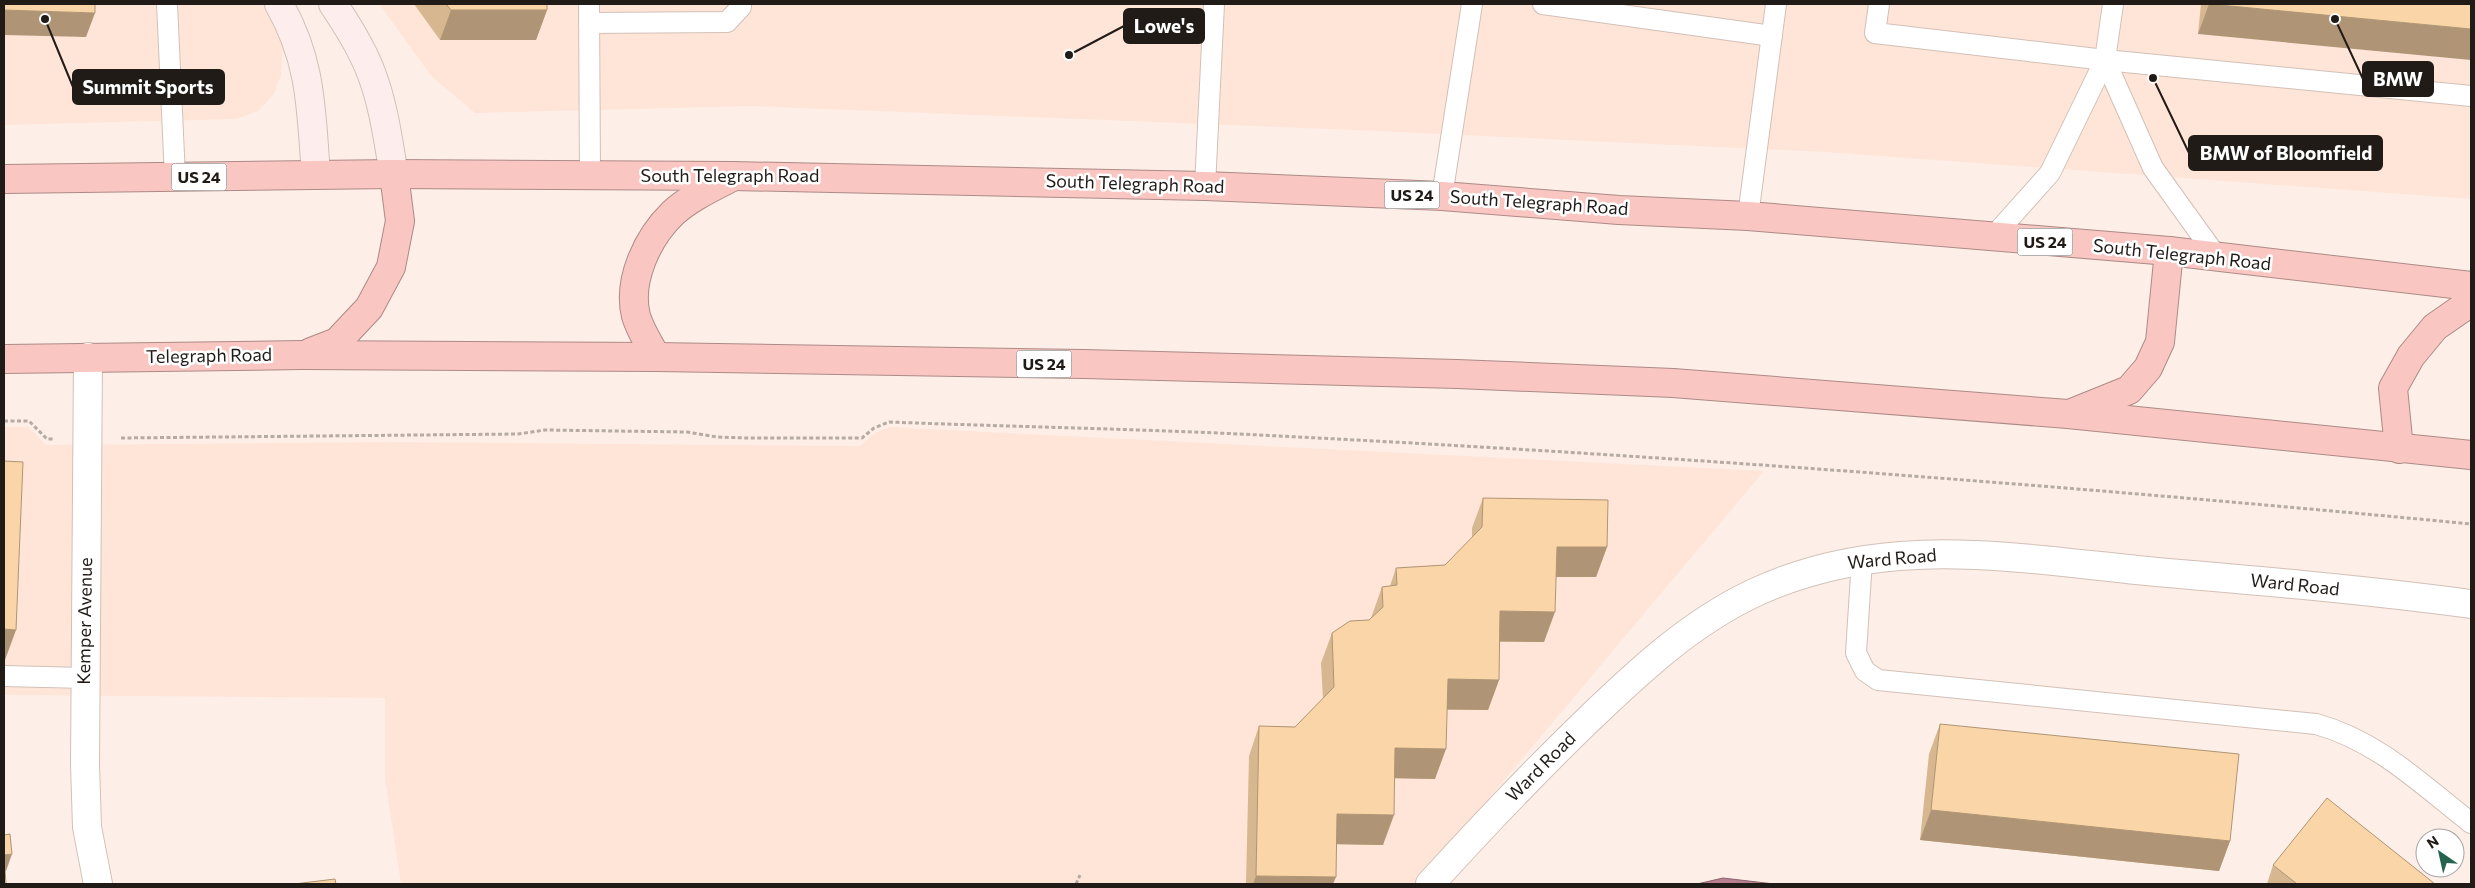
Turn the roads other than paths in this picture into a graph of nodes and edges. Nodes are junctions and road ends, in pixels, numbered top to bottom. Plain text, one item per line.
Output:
1 (167, 4) edge
2 (279, 4) edge
3 (333, 4) edge
4 (741, 4) edge
5 (1214, 4) edge
6 (1472, 4) edge
7 (1543, 4) edge
8 (1776, 4) edge
9 (1879, 4) edge
10 (2113, 4) edge
11 (589, 13) edge
12 (1772, 36) junction
13 (2105, 60) junction
14 (2471, 96) edge
15 (394, 174) junction
16 (316, 175) junction
17 (590, 175) junction
18 (733, 176) junction
19 (175, 177) junction
20 (4, 179) edge
21 (1205, 186) junction
22 (1442, 196) junction
23 (1748, 216) junction
24 (1992, 238) junction
25 (2169, 251) junction
26 (2217, 257) junction
27 (2471, 286) edge
28 (2471, 302) edge
29 (303, 355) junction
30 (88, 357) junction
31 (656, 357) junction
32 (4, 359) edge
33 (2068, 414) junction
34 (2399, 449) junction
35 (2471, 455) edge
36 (1862, 559) junction
37 (2471, 604) edge
38 (4, 676) edge
39 (84, 678) junction
40 (2471, 823) edge
41 (98, 884) edge
42 (1430, 884) edge

1 - 19 lane
2 - 16 street
3 - 15 street
4 - 11 lane
5 - 21 lane
6 - 22 lane
7 - 12 lane
8 - 12 lane
9 - 13 lane
10 - 13 lane
11 - 17 lane
12 - 23 lane
13 - 14 lane
13 - 24 lane
13 - 26 lane
15 - 16 highway, US 24
15 - 17 highway, South Telegraph Road / US 24
15 - 29 highway
16 - 19 highway, US 24
17 - 18 highway, South Telegraph Road / US 24
18 - 21 highway, South Telegraph Road / US 24
18 - 31 highway
19 - 20 highway, US 24
21 - 22 highway, South Telegraph Road / US 24
22 - 23 highway, South Telegraph Road / US 24
23 - 24 highway, South Telegraph Road / US 24
24 - 25 highway, South Telegraph Road / US 24
25 - 26 highway, South Telegraph Road / US 24
25 - 33 highway
26 - 27 highway, South Telegraph Road / US 24
28 - 34 highway
29 - 30 highway, Telegraph Road / US 24
29 - 31 highway, Telegraph Road / US 24
30 - 32 highway, Telegraph Road / US 24
30 - 39 street, Kemper Avenue
31 - 33 highway, US 24
33 - 34 highway, US 24
34 - 35 highway, US 24
36 - 37 street, Ward Road
36 - 40 lane
36 - 42 street, Ward Road
38 - 39 lane
39 - 41 street, Kemper Avenue

